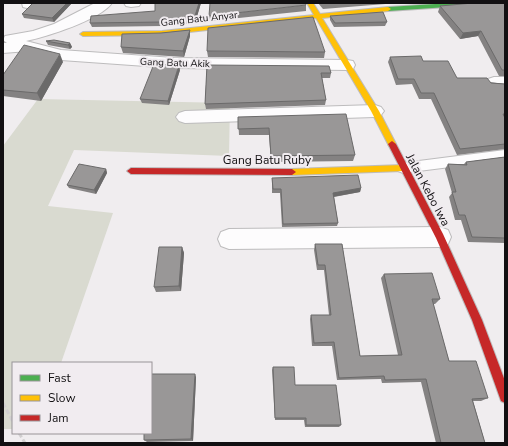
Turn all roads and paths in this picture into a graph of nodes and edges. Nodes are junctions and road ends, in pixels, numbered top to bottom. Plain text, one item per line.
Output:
1 (105, 3) edge
2 (310, 3) edge
3 (477, 3) edge
4 (317, 16) junction
5 (83, 34) dead end
6 (3, 39) edge
7 (3, 48) edge
8 (348, 65) junction
9 (375, 111) junction
10 (185, 117) dead end
11 (505, 155) edge
12 (403, 168) junction
13 (131, 171) dead end
14 (440, 237) junction
15 (229, 239) dead end
16 (505, 397) edge
17 (3, 403) edge
18 (12, 420) edge
19 (20, 434) edge
20 (25, 443) edge

1 - 6 street
2 - 4 street, Jalan Kebo Iwa
3 - 4 street, Gang Batu Anyar
4 - 5 street, Gang Batu Anyar
4 - 8 street, Jalan Kebo Iwa
7 - 8 street, Gang Batu Akik
8 - 9 street, Jalan Kebo Iwa
9 - 10 street
9 - 12 street, Jalan Kebo Iwa
11 - 12 lane
12 - 13 street, Gang Batu Ruby
12 - 14 street, Jalan Kebo Iwa
14 - 15 street
14 - 16 street, Jalan Kebo Iwa
17 - 18 path
19 - 20 path

